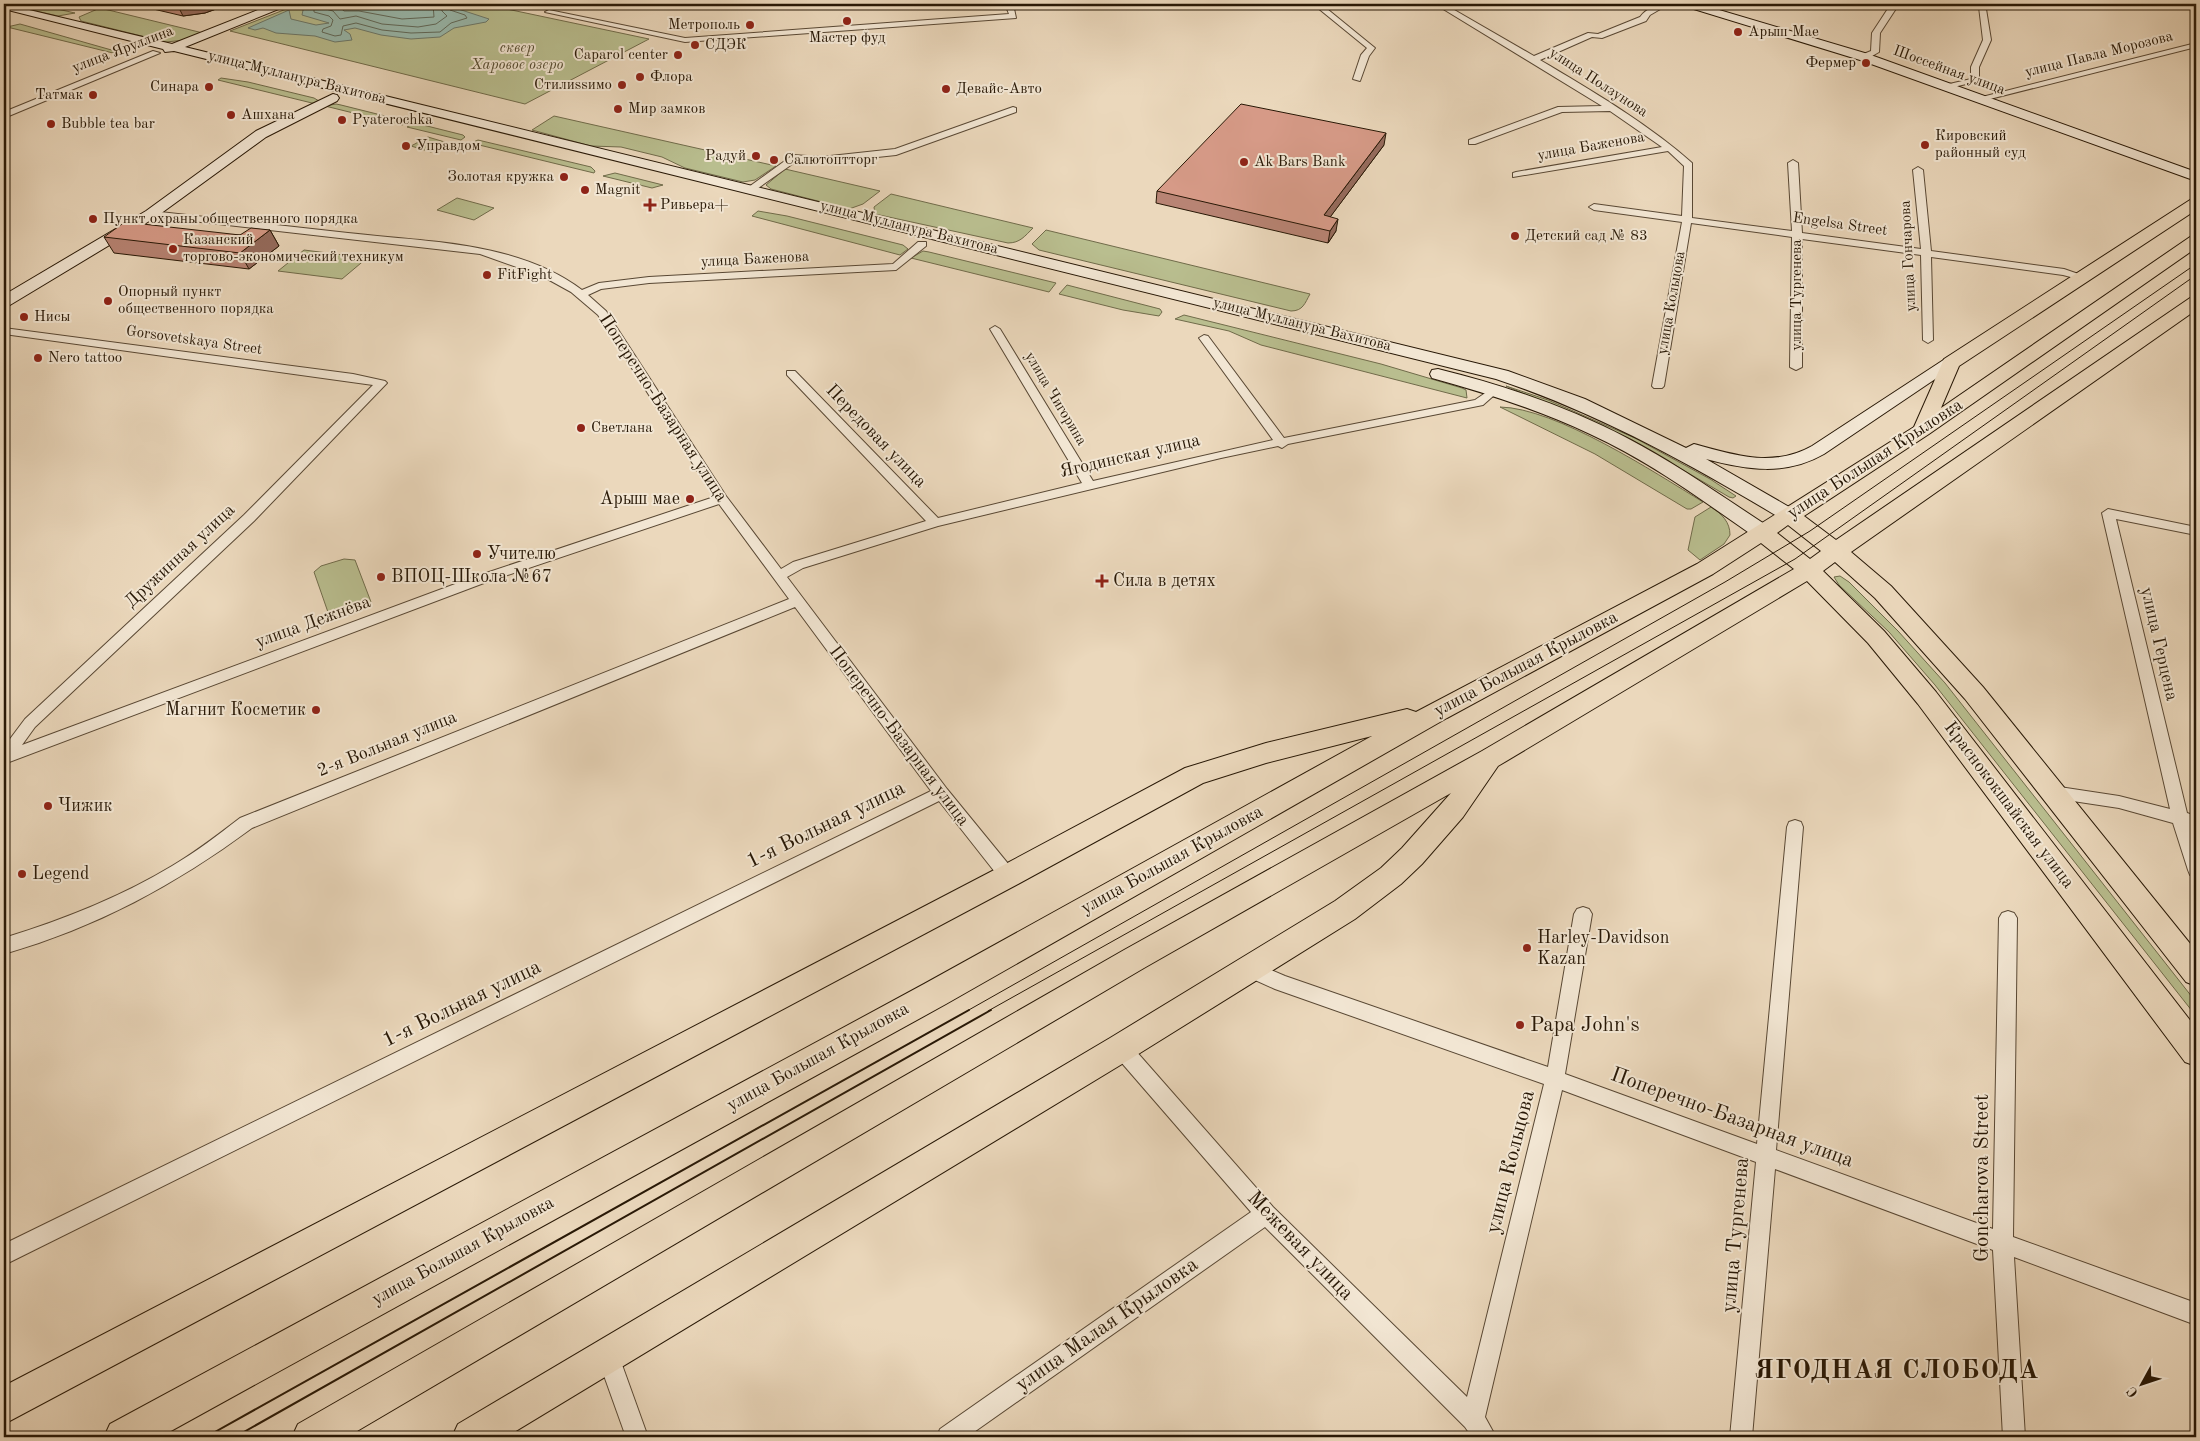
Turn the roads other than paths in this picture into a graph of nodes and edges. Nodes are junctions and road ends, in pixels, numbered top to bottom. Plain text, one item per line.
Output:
1 (282, 4) edge
2 (1009, 4) edge
3 (1318, 4) edge
4 (1439, 4) edge
5 (1514, 4) edge
6 (1665, 4) edge
7 (1688, 4) edge
8 (1895, 4) edge
9 (4, 6) edge
10 (1524, 7) dead end
11 (1982, 9) dead end
12 (549, 12) dead end
13 (4, 14) edge
14 (2196, 45) edge
15 (173, 48) junction
16 (156, 53) junction
17 (1864, 57) junction
18 (1534, 59) junction
19 (1357, 79) dead end
20 (1948, 87) junction
21 (333, 98) junction
22 (1978, 99) junction
23 (1612, 108) junction
24 (1012, 110) dead end
25 (4, 115) edge
26 (1472, 142) dead end
27 (1671, 148) junction
28 (1793, 163) dead end
29 (1918, 170) dead end
30 (1516, 175) dead end
31 (2196, 177) edge
32 (751, 189) junction
33 (2196, 203) edge
34 (1594, 207) dead end
35 (151, 214) junction
36 (1686, 220) junction
37 (1797, 234) junction
38 (2196, 241) edge
39 (922, 244) junction
40 (1926, 252) junction
41 (2082, 277) junction
42 (582, 294) junction
43 (4, 302) edge
44 (2196, 302) edge
45 (995, 328) dead end
46 (4, 331) edge
47 (2059, 335) junction
48 (1204, 338) dead end
49 (1928, 340) dead end
50 (1972, 349) junction
51 (1951, 363) junction
52 (1796, 367) dead end
53 (791, 373) dead end
54 (380, 382) joint
55 (1658, 386) dead end
56 (1494, 390) junction
57 (1922, 430) junction
58 (1651, 435) junction
59 (1282, 444) junction
60 (1090, 486) junction
61 (722, 499) junction
62 (1789, 515) junction
63 (936, 523) junction
64 (2196, 531) edge
65 (1762, 532) junction
66 (1837, 552) junction
67 (1809, 570) junction
68 (778, 576) junction
69 (797, 601) junction
70 (1438, 711) junction
71 (5, 758) edge
72 (1491, 758) junction
73 (2052, 792) junction
74 (940, 793) junction
75 (2180, 818) junction
76 (2196, 822) edge
77 (1795, 827) dead end
78 (2196, 870) edge
79 (1008, 876) junction
80 (1583, 914) dead end
81 (2008, 918) dead end
82 (4, 946) edge
83 (1250, 969) junction
84 (2196, 973) edge
85 (1121, 1048) junction
86 (2196, 1052) edge
87 (1555, 1079) junction
88 (1767, 1156) junction
89 (1266, 1214) junction
90 (2004, 1243) junction
91 (4, 1255) edge
92 (2196, 1314) edge
93 (608, 1356) junction
94 (4, 1406) edge
95 (1473, 1419) junction
96 (123, 1437) edge
97 (310, 1437) edge
98 (471, 1437) edge
99 (637, 1437) edge
100 (948, 1437) edge
101 (1485, 1437) edge
102 (1741, 1437) edge
103 (2014, 1437) edge

1 - 15 main road, улица Яруллина
2 - 12 street
3 - 19 street
4 - 18 street, улица Ползунова
5 - 10 street
6 - 18 street
7 - 17 main road, Шоссейная улица
8 - 17 street
9 - 15 main road, улица Мулланура Вахитова
11 - 20 street
13 - 16 main road, улица Мулланура Вахитова
14 - 22 street, улица Павла Морозова
15 - 16 main road, улица Яруллина
15 - 32 main road, улица Мулланура Вахитова
16 - 21 main road, улица Мулланура Вахитова
16 - 25 street, улица Яруллина
17 - 20 main road, Шоссейная улица
18 - 23 street, улица Ползунова
20 - 22 main road, Шоссейная улица
21 - 35 main road
21 - 39 main road, улица Мулланура Вахитова
22 - 31 main road, Шоссейная улица
23 - 26 street
23 - 27 street, улица Ползунова
24 - 32 street
27 - 30 street, улица Баженова
27 - 36 street, улица Ползунова
28 - 37 street, улица Тургенева
29 - 40 street, улица Гончарова
32 - 58 main road, улица Мулланура Вахитова
33 - 41 main road
34 - 36 street, Engelsa Street
35 - 42 street, Поперечно-Базарная улица
35 - 43 main road
36 - 37 street, Engelsa Street
36 - 55 street, улица Кольцова
37 - 40 street, Engelsa Street
37 - 52 street, улица Тургенева
38 - 47 main road, улица Большая Крыловка
39 - 42 street, улица Баженова
39 - 56 main road, улица Мулланура Вахитова
40 - 41 street, Engelsa Street
40 - 49 street, улица Гончарова
41 - 50 main road
42 - 61 street, Поперечно-Базарная улица
44 - 66 main road
45 - 60 street, улица Чигорина
46 - 54 street, Gorsovetskaya Street
47 - 50 main road
47 - 57 main road, улица Большая Крыловка
48 - 59 street
50 - 51 main road
51 - 57 main road
51 - 58 main road
53 - 63 street, Передовая улица
54 - 71 street, Дружинная улица
56 - 59 street, Ягодинская улица
56 - 65 main road, улица Мулланура Вахитова
57 - 62 main road, улица Большая Крыловка
58 - 62 main road, улица Мулланура Вахитова
59 - 60 street, Ягодинская улица
60 - 63 street, Ягодинская улица
61 - 68 street, Поперечно-Базарная улица
61 - 71 street, улица Дежнёва
62 - 65 main road, улица Большая Крыловка
62 - 66 main road
63 - 68 street, Ягодинская улица
64 - 75 street, улица Герцена
65 - 67 main road, Краснококшайская улица
65 - 70 main road, улица Большая Крыловка
66 - 67 main road
66 - 73 main road
67 - 72 main road
67 - 86 main road, Краснококшайская улица
68 - 69 street, Поперечно-Базарная улица
69 - 74 street, Поперечно-Базарная улица
69 - 82 street, 2-я Вольная улица
70 - 79 main road
70 - 96 main road, улица Большая Крыловка
72 - 83 main road
72 - 97 main road
73 - 75 street
73 - 84 main road
74 - 79 street, Поперечно-Базарная улица
74 - 91 street, 1-я Вольная улица
75 - 76 street
75 - 78 street, улица Герцена
77 - 88 street, улица Тургенева
79 - 94 main road
80 - 87 street, улица Кольцова
81 - 90 street, Goncharova Street
83 - 85 main road
83 - 87 street, Поперечно-Базарная улица
85 - 89 street, Межевая улица
85 - 93 main road
87 - 88 street, Поперечно-Базарная улица
87 - 95 street, улица Кольцова
88 - 90 street, Поперечно-Базарная улица
88 - 102 street, улица Тургенева
89 - 95 street, Межевая улица
89 - 100 street, улица Малая Крыловка
90 - 92 street, Поперечно-Базарная улица
90 - 103 street, Goncharova Street
93 - 98 main road
93 - 99 street
95 - 101 street, Межевая улица

